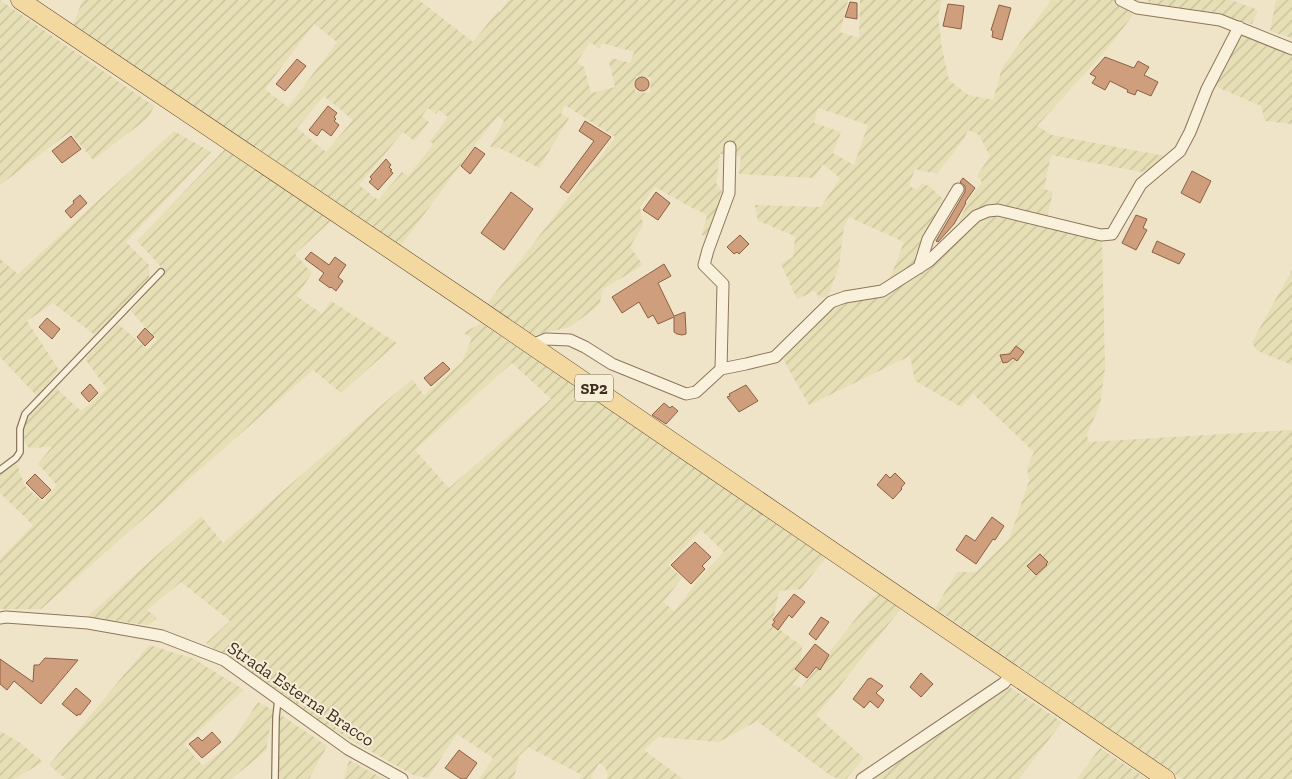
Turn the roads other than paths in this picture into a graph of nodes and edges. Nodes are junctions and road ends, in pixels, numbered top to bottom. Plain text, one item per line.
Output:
1 (20, 0) edge
2 (1121, 0) edge
3 (1239, 27) junction
4 (1292, 49) edge
5 (730, 148) dead end
6 (958, 189) dead end
7 (918, 268) junction
8 (161, 272) dead end
9 (532, 345) junction
10 (721, 369) junction
11 (0, 470) edge
12 (0, 618) edge
13 (1012, 673) junction
14 (278, 699) junction
15 (275, 779) edge
16 (402, 779) edge
17 (862, 779) edge
18 (1166, 779) edge

1 - 9 main road, SP2
2 - 3 street
3 - 4 street
3 - 7 street
5 - 10 street
6 - 7 street
7 - 10 street
8 - 11 lane
9 - 10 street
9 - 13 main road, SP2
12 - 14 street, Strada Esterna Bracco
13 - 17 street
13 - 18 main road, SP2
14 - 15 lane
14 - 16 street, Strada Esterna Bracco

